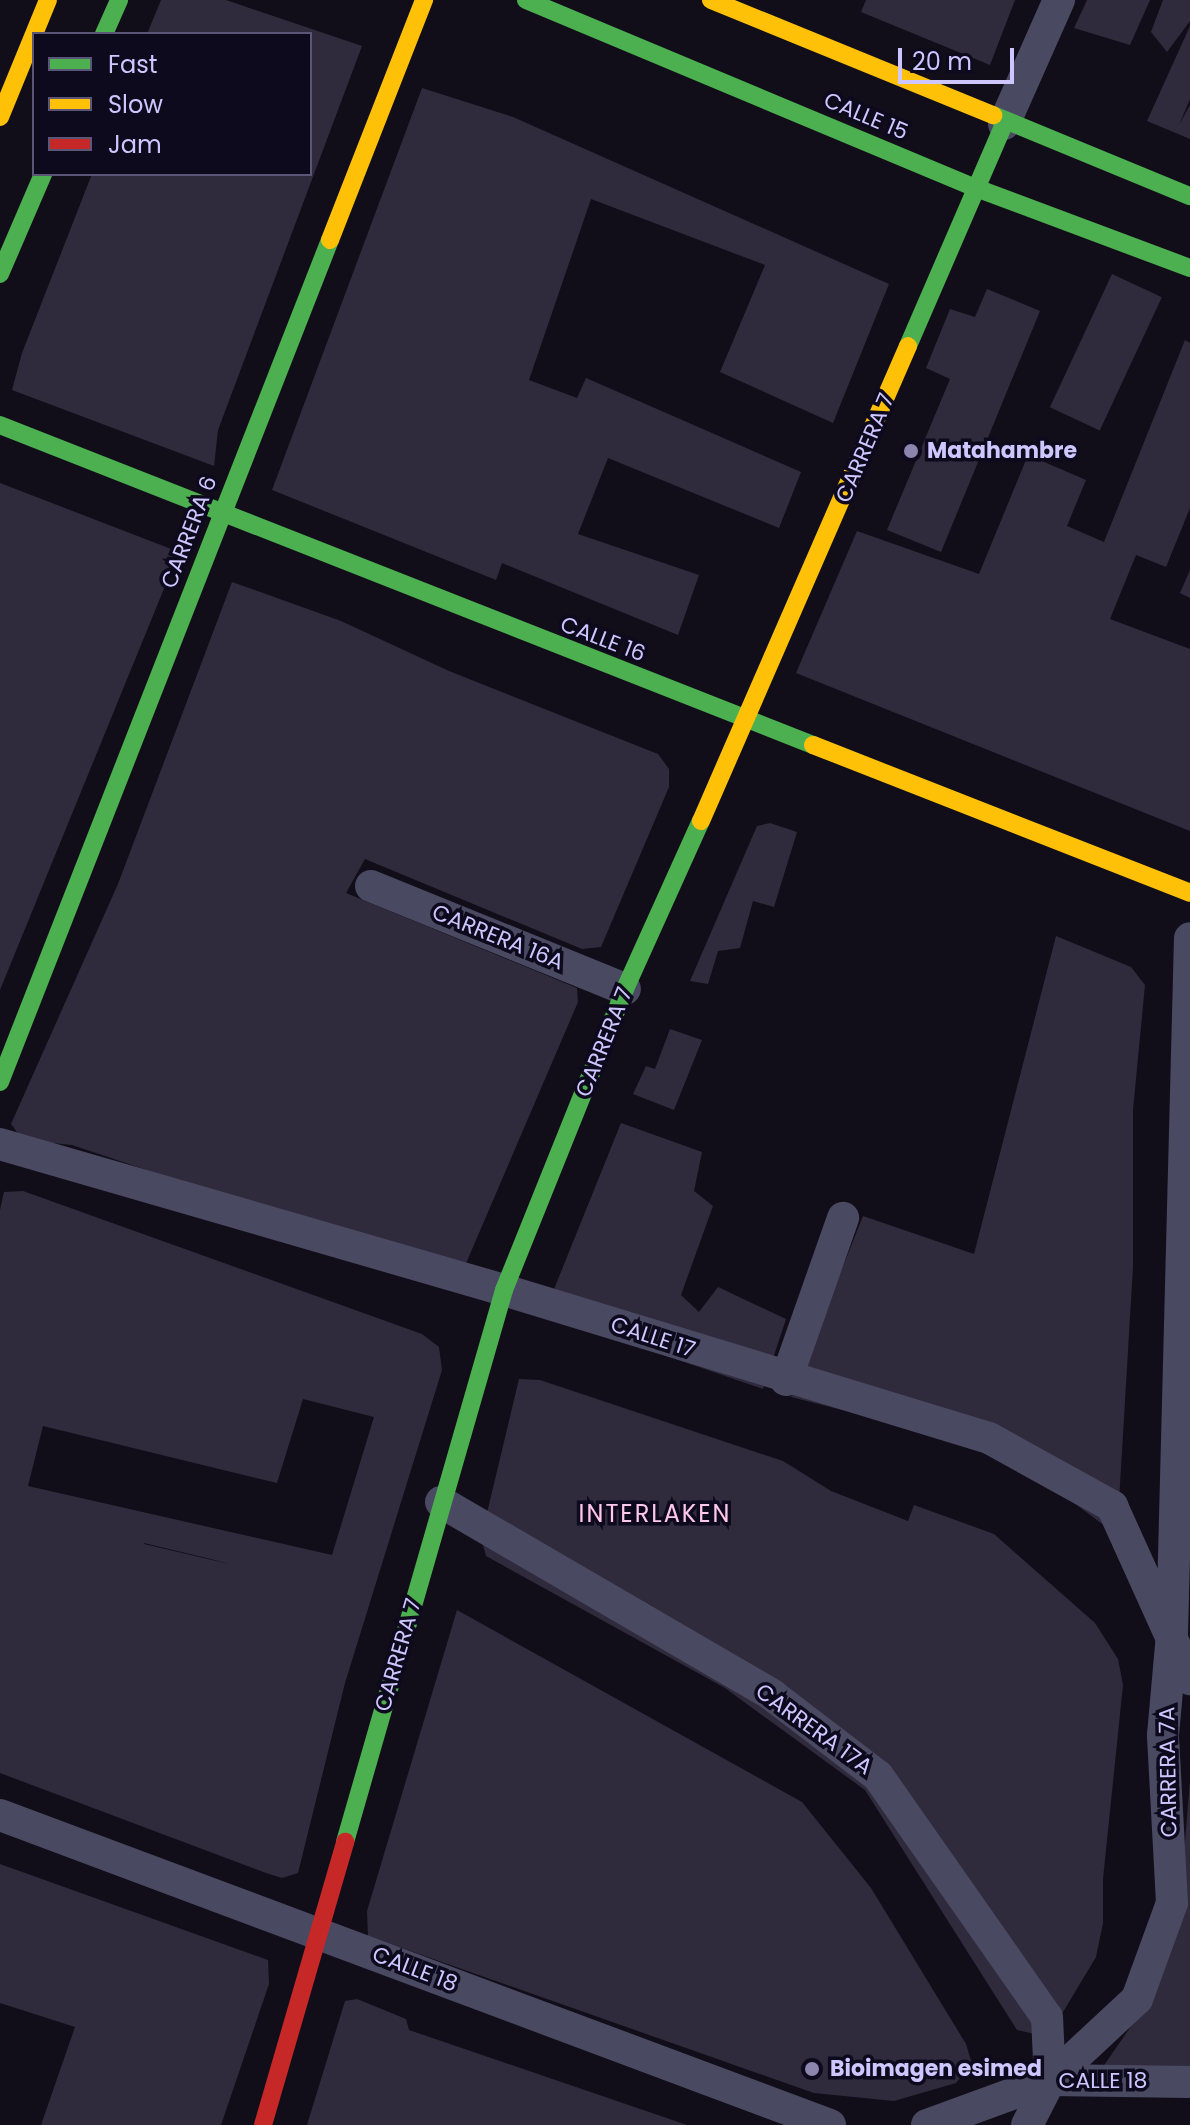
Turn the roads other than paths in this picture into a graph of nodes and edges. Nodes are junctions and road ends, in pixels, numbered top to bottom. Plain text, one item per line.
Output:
1 (48, 0) edge
2 (119, 0) edge
3 (424, 0) edge
4 (526, 0) edge
5 (711, 0) edge
6 (1059, 0) edge
7 (35, 32) edge
8 (105, 32) edge
9 (32, 39) edge
10 (0, 117) edge
11 (1004, 124) junction
12 (42, 176) edge
13 (976, 188) junction
14 (1190, 196) edge
15 (1190, 268) edge
16 (0, 274) edge
17 (0, 425) edge
18 (221, 515) junction
19 (747, 721) junction
20 (371, 886) dead end
21 (1190, 893) edge
22 (1190, 938) edge
23 (625, 989) junction
24 (0, 1082) edge
25 (0, 1144) edge
26 (843, 1218) dead end
27 (504, 1290) junction
28 (786, 1380) junction
29 (441, 1502) junction
30 (1172, 1634) junction
31 (1190, 1679) edge
32 (0, 1815) edge
33 (320, 1933) junction
34 (1050, 2080) junction
35 (1190, 2082) edge
36 (263, 2125) edge
37 (830, 2125) edge
38 (927, 2125) edge
39 (1027, 2125) edge

1 - 7 main road
2 - 8 main road
3 - 18 main road, CARRERA 6
4 - 13 main road, CALLE 15
5 - 11 main road
6 - 11 street, CARRERA 7
9 - 10 main road
11 - 13 main road, CARRERA 7
11 - 14 main road
12 - 16 main road
13 - 15 main road, CALLE 15
13 - 19 main road, CARRERA 7
17 - 18 main road, CALLE 16
18 - 19 main road, CALLE 16
18 - 24 main road, CARRERA 6
19 - 21 main road, CALLE 16
19 - 23 main road, CARRERA 7
20 - 23 street, CARRERA 16A
22 - 30 street, CARRERA 7A
23 - 27 main road, CARRERA 7
25 - 27 street, CALLE 17
26 - 28 street
27 - 28 street, CALLE 17
27 - 29 main road, CARRERA 7
28 - 30 street, CALLE 17
29 - 33 main road, CARRERA 7
29 - 34 street, CARRERA 17A
30 - 31 street, CALLE 17
30 - 34 street, CARRERA 7A
32 - 33 street, CALLE 18
33 - 36 main road, CARRERA 7
33 - 37 street, CALLE 18
34 - 35 street, CALLE 18
34 - 38 street, CALLE 18
34 - 39 street, CARRERA 7A

